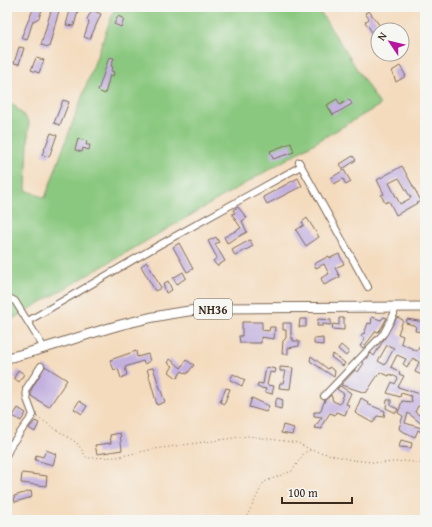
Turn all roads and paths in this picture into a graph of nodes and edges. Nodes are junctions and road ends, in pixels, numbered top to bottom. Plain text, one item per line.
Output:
1 (368, 287) dead end
2 (7, 297) edge
3 (395, 307) junction
4 (425, 307) edge
5 (28, 321) junction
6 (44, 348) junction
7 (7, 358) edge
8 (41, 366) dead end
9 (324, 396) dead end
10 (33, 415) junction
11 (311, 450) junction
12 (7, 454) edge
13 (425, 464) edge
14 (245, 520) edge

1 - 5 street
2 - 5 street
3 - 4 highway, NH36
3 - 6 highway, NH36
3 - 9 street
5 - 6 street
6 - 7 highway, NH36
8 - 10 street
10 - 11 path
10 - 12 street
11 - 13 path
11 - 14 path

